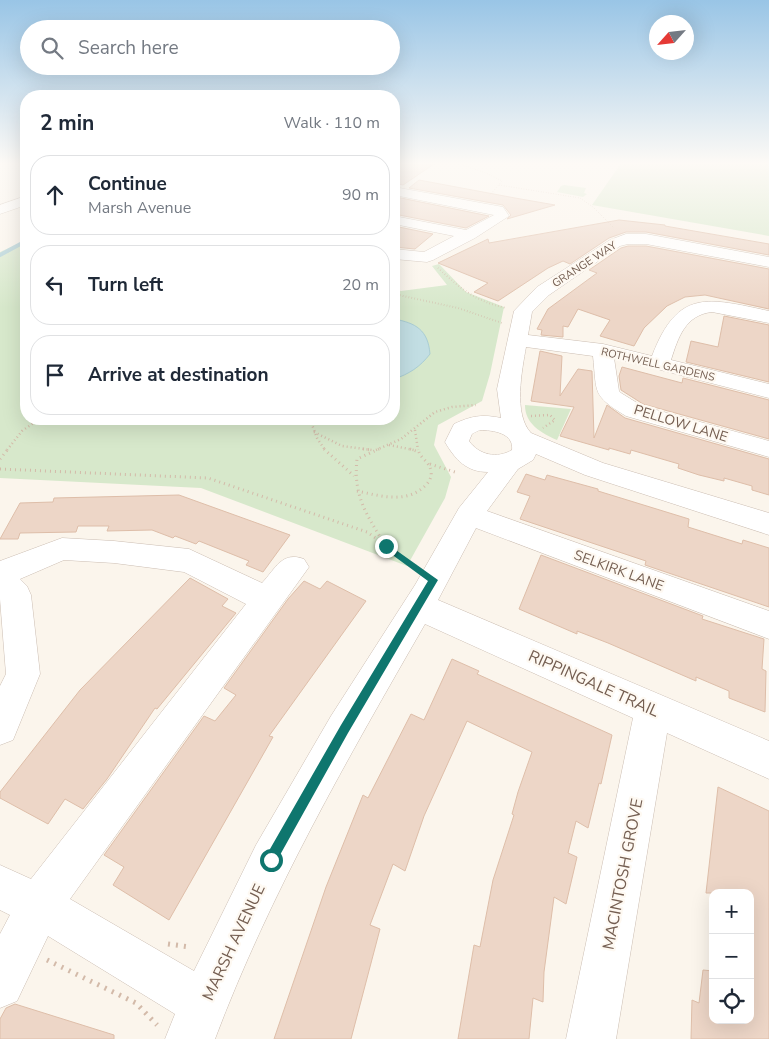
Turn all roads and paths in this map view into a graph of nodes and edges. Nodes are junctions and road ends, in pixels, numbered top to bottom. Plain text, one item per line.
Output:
1 (498, 210) edge
2 (597, 210) edge
3 (400, 221) edge
4 (470, 235) junction
5 (626, 239) junction
6 (400, 255) edge
7 (427, 257) junction
8 (769, 262) edge
9 (400, 295) edge
10 (523, 311) junction
11 (769, 317) edge
12 (511, 332) junction
13 (603, 350) junction
14 (660, 364) junction
15 (769, 391) edge
16 (509, 395) junction
17 (478, 414) junction
18 (30, 425) edge
19 (312, 425) edge
20 (415, 430) junction
21 (314, 432) junction
22 (521, 439) junction
23 (388, 445) junction
24 (769, 449) edge
25 (372, 450) junction
26 (420, 452) junction
27 (0, 459) edge
28 (430, 464) junction
29 (462, 464) junction
30 (0, 469) edge
31 (354, 476) junction
32 (356, 490) junction
33 (472, 512) junction
34 (769, 524) edge
35 (386, 546) junction
36 (294, 567) dead end
37 (0, 574) edge
38 (0, 579) edge
39 (426, 593) junction
40 (267, 600) junction
41 (769, 625) edge
42 (653, 709) junction
43 (0, 727) edge
44 (769, 760) edge
45 (19, 896) edge
46 (9, 965) edge
47 (184, 1023) edge
48 (590, 1039) edge

1 - 4 street
2 - 5 path
3 - 4 street
4 - 7 street
5 - 8 street, GRANGE WAY
5 - 10 street, GRANGE WAY
6 - 7 street
7 - 10 path
9 - 12 path
10 - 12 street
11 - 14 street
12 - 13 street, ROTHWELL GARDENS
12 - 16 street
13 - 14 street, ROTHWELL GARDENS
13 - 24 street, PELLOW LANE
14 - 15 street, ROTHWELL GARDENS
16 - 17 street
16 - 22 street
17 - 20 path
17 - 22 street
17 - 29 street
18 - 27 path
19 - 21 path
20 - 23 path
20 - 26 path
21 - 25 path
21 - 31 path
22 - 22 path
22 - 29 street
22 - 33 street, MARSH AVENUE
22 - 34 street
23 - 25 path
23 - 26 path
25 - 31 path
26 - 28 path
28 - 29 path
28 - 32 path
29 - 33 street
30 - 35 path
31 - 32 path
32 - 35 path
33 - 39 street, MARSH AVENUE
33 - 41 street, SELKIRK LANE
35 - 39 path
36 - 40 street
37 - 40 street
38 - 43 street
39 - 42 street, RIPPINGALE TRAIL
39 - 47 street, MARSH AVENUE
40 - 45 street
42 - 44 street, RIPPINGALE TRAIL
42 - 48 street, MACINTOSH GROVE
45 - 46 street
45 - 47 street
46 - 47 path

